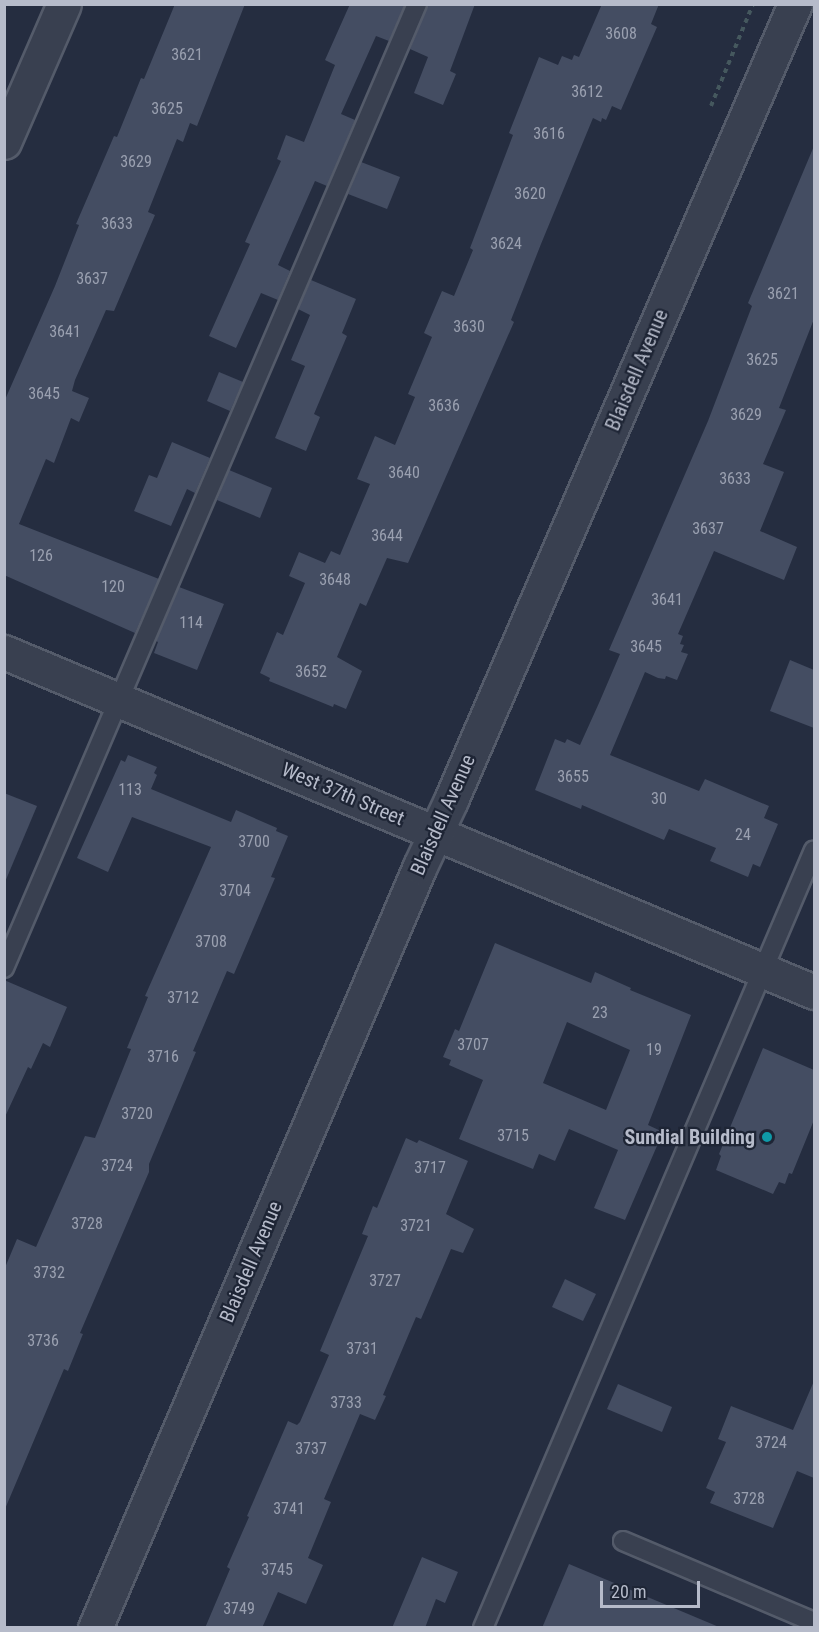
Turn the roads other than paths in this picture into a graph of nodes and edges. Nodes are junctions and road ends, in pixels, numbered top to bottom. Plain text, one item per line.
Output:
1 (64, 4) edge
2 (417, 4) edge
3 (795, 4) edge
4 (4, 142) edge
5 (4, 652) edge
6 (119, 699) junction
7 (435, 833) junction
8 (814, 850) edge
9 (4, 968) edge
10 (763, 971) junction
11 (814, 992) edge
12 (623, 1542) dead end
13 (814, 1622) edge
14 (95, 1628) edge
15 (483, 1628) edge

1 - 4 street
2 - 6 lane
3 - 7 street, Blaisdell Avenue
5 - 6 street, West 37th Street
6 - 7 street, West 37th Street
6 - 9 lane
7 - 10 street, West 37th Street
7 - 14 street, Blaisdell Avenue
8 - 10 lane
10 - 11 street, West 37th Street
10 - 15 lane
12 - 13 lane

